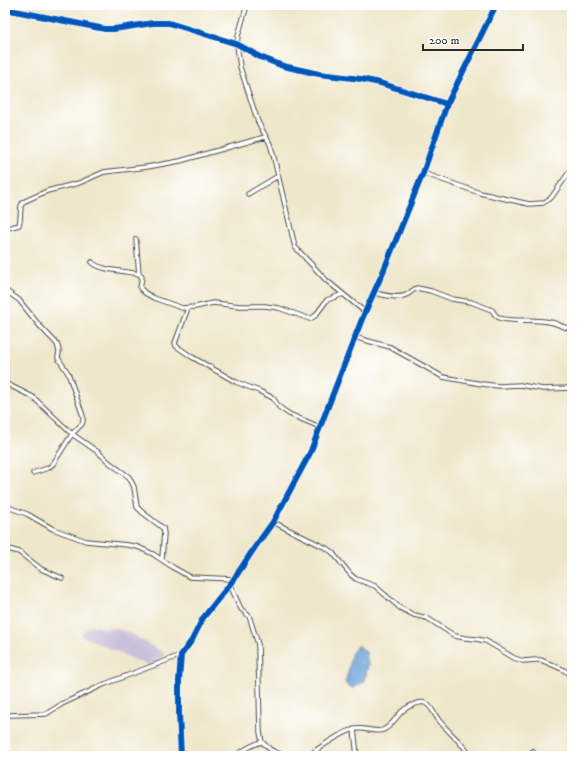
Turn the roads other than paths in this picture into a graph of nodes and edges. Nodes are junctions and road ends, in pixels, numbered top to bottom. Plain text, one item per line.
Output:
1 (247, 5) edge
2 (496, 5) edge
3 (5, 9) edge
4 (237, 44) junction
5 (447, 104) junction
6 (266, 137) junction
7 (572, 168) edge
8 (423, 173) junction
9 (278, 176) junction
10 (248, 194) dead end
11 (5, 229) edge
12 (136, 239) dead end
13 (92, 262) dead end
14 (139, 274) junction
15 (5, 290) edge
16 (374, 293) junction
17 (343, 294) junction
18 (188, 308) junction
19 (365, 312) junction
20 (572, 328) edge
21 (354, 337) junction
22 (5, 383) edge
23 (572, 388) edge
24 (320, 428) junction
25 (72, 434) junction
26 (33, 473) dead end
27 (5, 506) edge
28 (273, 522) junction
29 (5, 548) edge
30 (162, 559) junction
31 (62, 578) dead end
32 (234, 579) junction
33 (230, 585) junction
34 (181, 655) junction
35 (572, 675) edge
36 (5, 717) edge
37 (354, 729) junction
38 (262, 742) junction
39 (533, 751) dead end
40 (181, 756) edge
41 (235, 756) edge
42 (285, 756) edge
43 (308, 756) edge
44 (357, 756) edge
45 (470, 756) edge
46 (527, 756) edge

1 - 4 street
2 - 5 street
3 - 4 street
4 - 5 street
4 - 6 street
5 - 8 street
6 - 9 street
6 - 11 street
7 - 8 street
8 - 16 street
9 - 10 street
9 - 17 street
12 - 14 street
13 - 14 street
14 - 18 street
15 - 25 street
16 - 19 street
16 - 20 street
17 - 18 street
17 - 19 street
18 - 24 street
19 - 21 street
21 - 23 street
21 - 24 street
22 - 25 street
24 - 28 street
25 - 26 street
25 - 30 street
27 - 30 street
28 - 32 street
28 - 35 street
29 - 31 street
30 - 32 street
32 - 33 street
33 - 34 street
33 - 38 street
34 - 36 street
34 - 40 street
37 - 43 street
37 - 44 street
37 - 45 street
38 - 41 street
38 - 42 street
39 - 46 street

